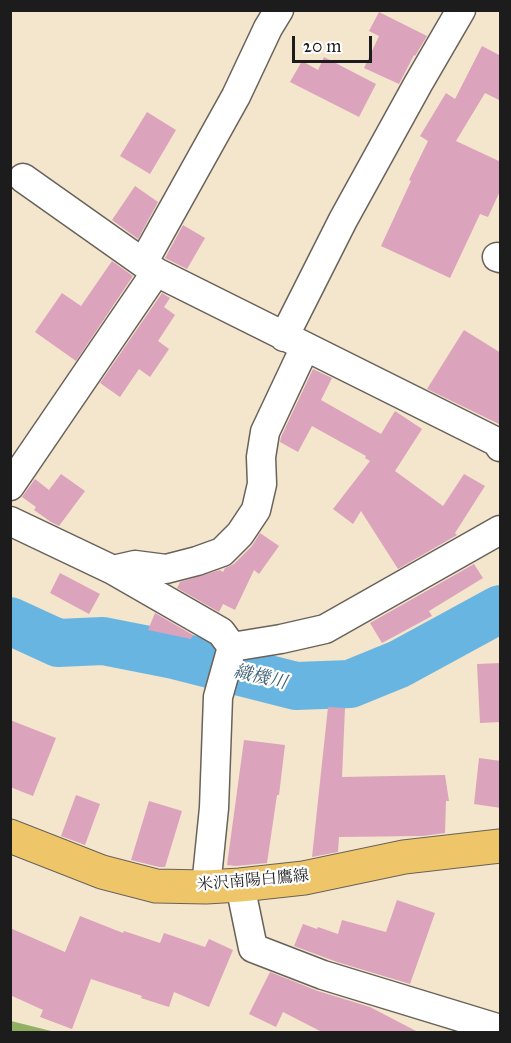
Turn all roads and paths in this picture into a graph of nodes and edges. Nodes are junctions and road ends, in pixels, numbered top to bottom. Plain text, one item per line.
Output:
1 (279, 10) edge
2 (461, 10) edge
3 (23, 178) dead end
4 (150, 268) junction
5 (294, 342) junction
6 (501, 447) edge
7 (10, 486) edge
8 (10, 521) edge
9 (501, 530) edge
10 (112, 570) junction
11 (229, 654) junction
12 (10, 836) edge
13 (501, 846) edge
14 (240, 885) junction
15 (206, 887) junction
16 (501, 1029) edge

1 - 4 street
2 - 5 street
3 - 4 street
4 - 5 street
4 - 7 street
5 - 6 street
5 - 10 street
8 - 10 street
9 - 11 street
10 - 11 street
11 - 15 street
12 - 15 main road, 米沢南陽白鷹線
13 - 14 main road, 米沢南陽白鷹線
14 - 15 main road, 米沢南陽白鷹線
14 - 16 street

